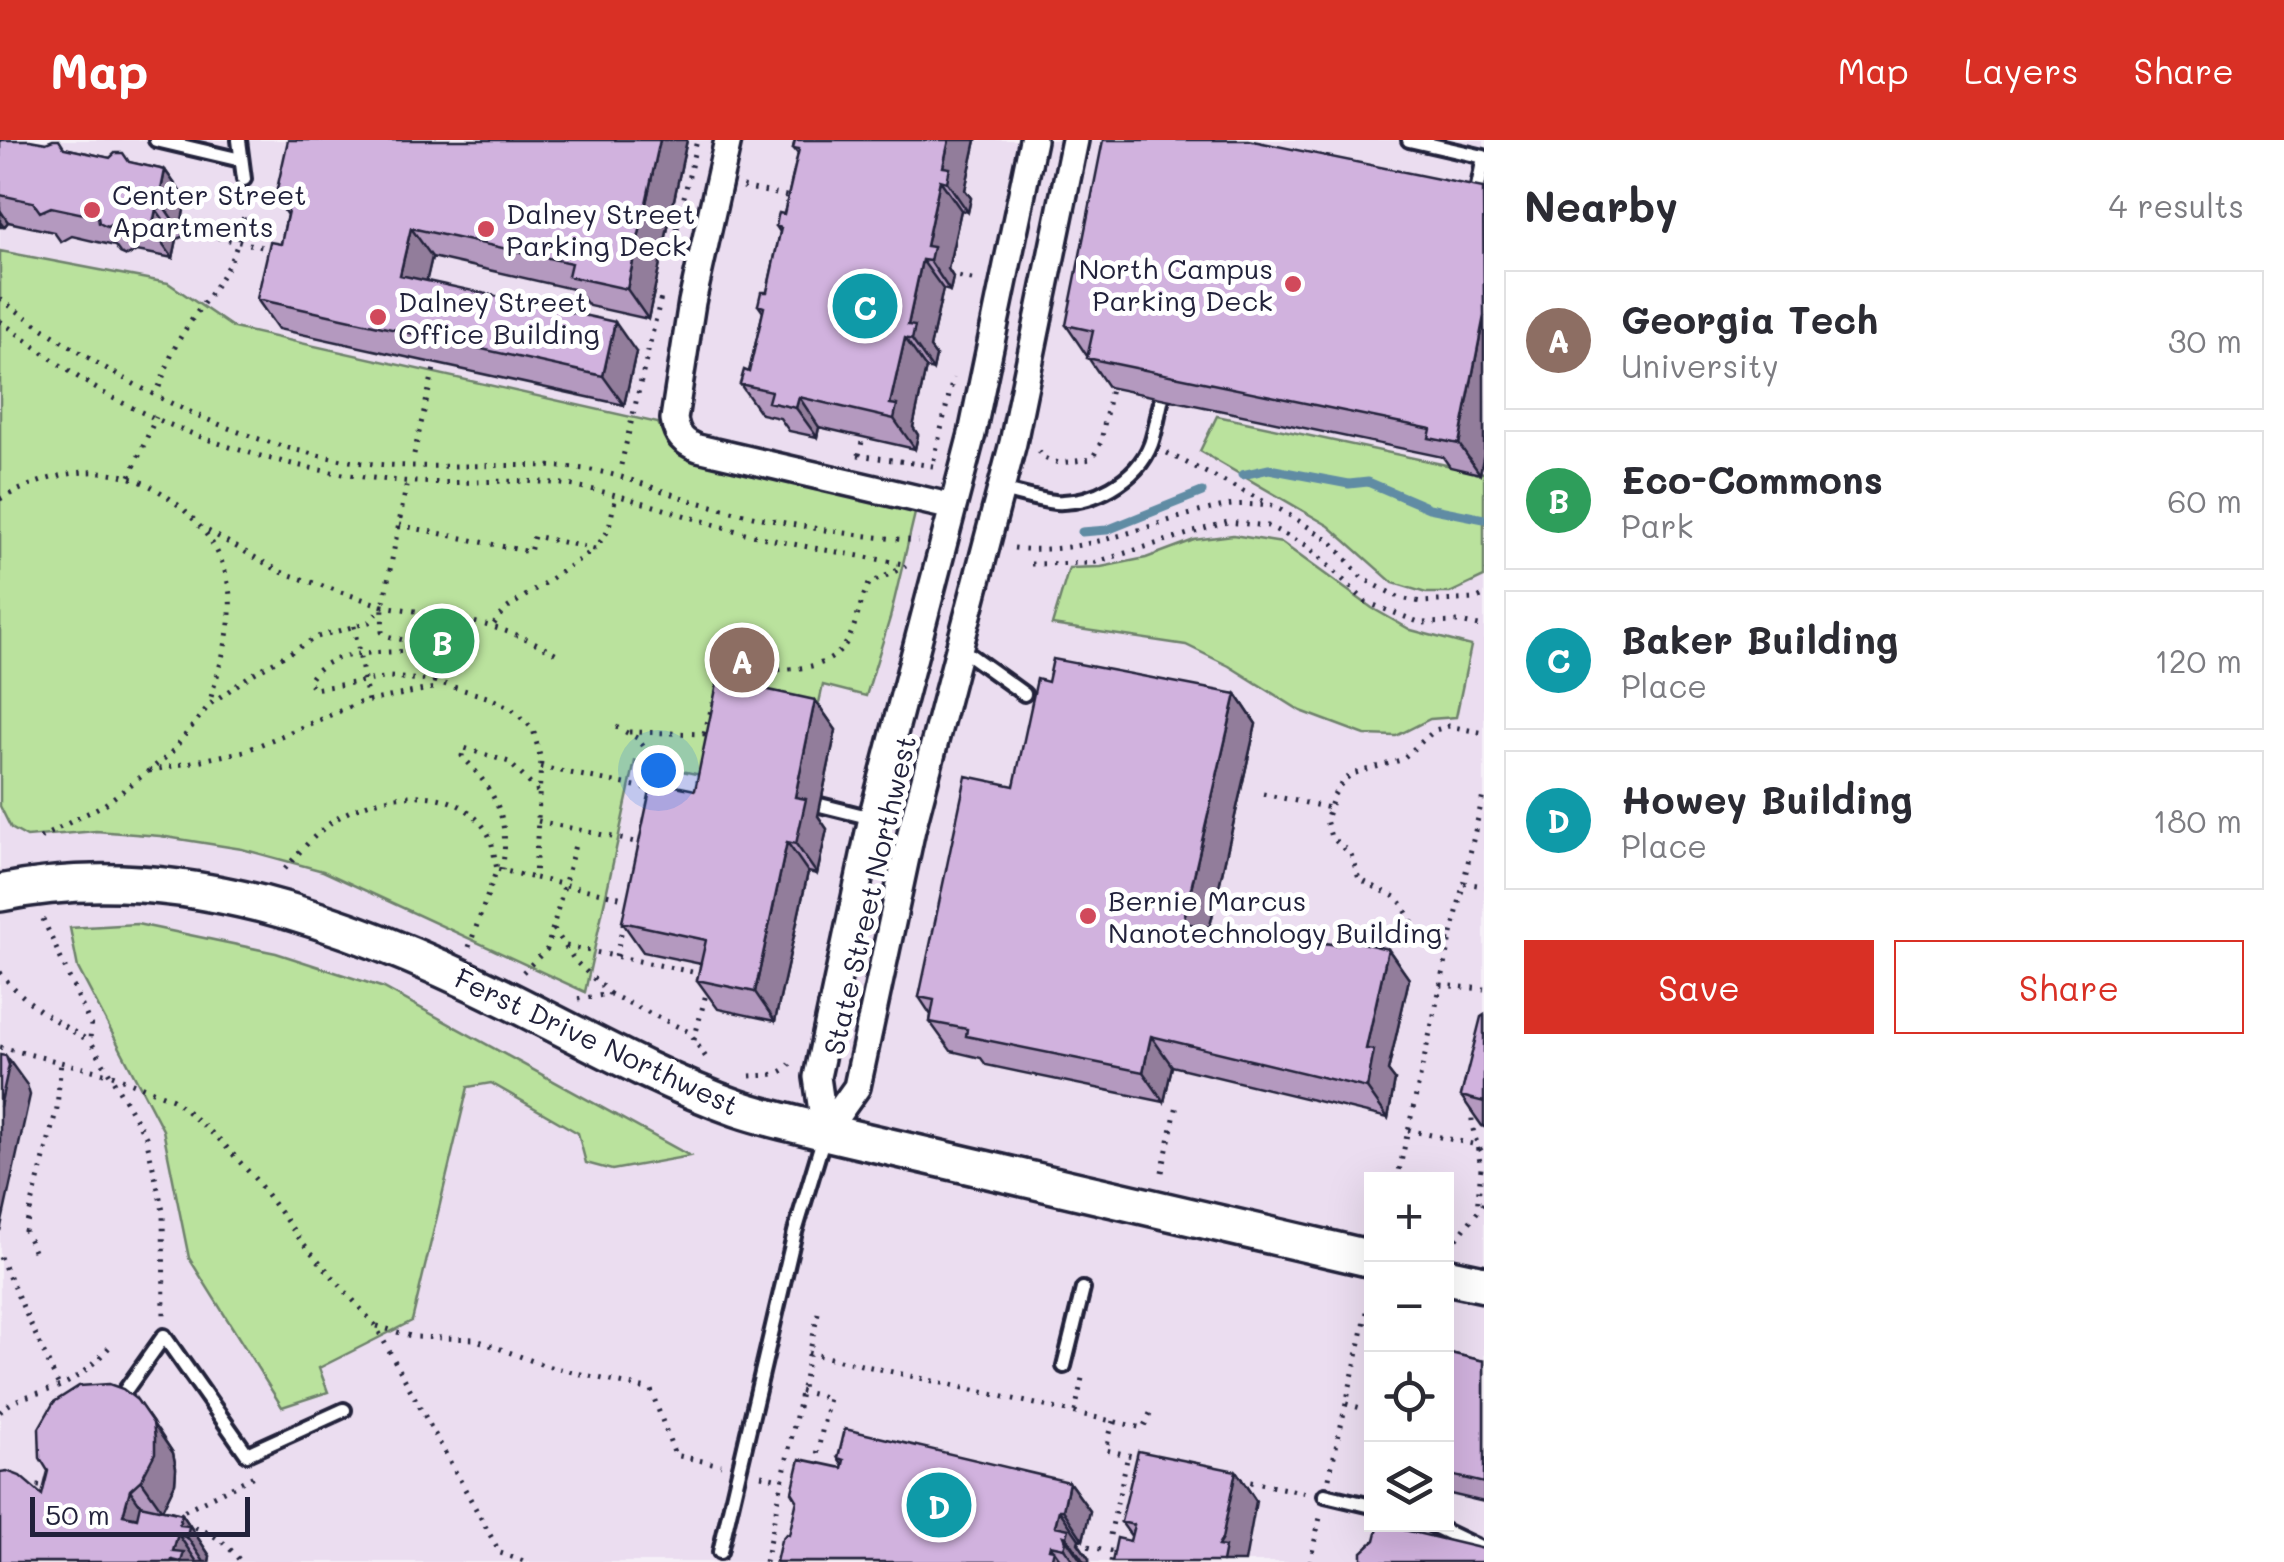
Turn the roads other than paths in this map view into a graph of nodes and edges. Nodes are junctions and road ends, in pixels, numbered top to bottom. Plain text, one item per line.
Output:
1 (156, 140) edge
2 (239, 140) edge
3 (728, 140) edge
4 (1033, 140) edge
5 (1075, 140) edge
6 (1409, 140) edge
7 (241, 160) junction
8 (244, 179) road end
9 (1473, 212) edge
10 (1162, 398) edge
11 (1001, 490) junction
12 (953, 507) junction
13 (960, 648) junction
14 (1024, 694) dead end
15 (820, 805) dead end
16 (872, 818) junction
17 (0, 893) edge
18 (825, 1132) junction
19 (1364, 1257) edge
20 (1454, 1278) edge
21 (1484, 1284) edge
22 (1083, 1289) dead end
23 (1064, 1366) dead end
24 (125, 1391) edge
25 (344, 1410) dead end
26 (1325, 1496) road end
27 (1364, 1504) edge
28 (1447, 1532) edge
29 (1484, 1550) edge
30 (720, 1552) dead end

1 - 7 lane
2 - 7 lane
3 - 12 street
4 - 12 street, State Street Northwest
5 - 11 street, State Street Northwest
6 - 9 lane
7 - 8 lane
10 - 11 lane
11 - 13 street, State Street Northwest
12 - 16 street, State Street Northwest
13 - 14 lane
13 - 18 street, State Street Northwest
15 - 16 lane
16 - 18 street, State Street Northwest
17 - 18 street, Ferst Drive Northwest
18 - 19 street, Ferst Drive Northwest
18 - 30 lane
20 - 21 street
22 - 23 lane
24 - 25 lane
26 - 27 lane
28 - 29 lane

